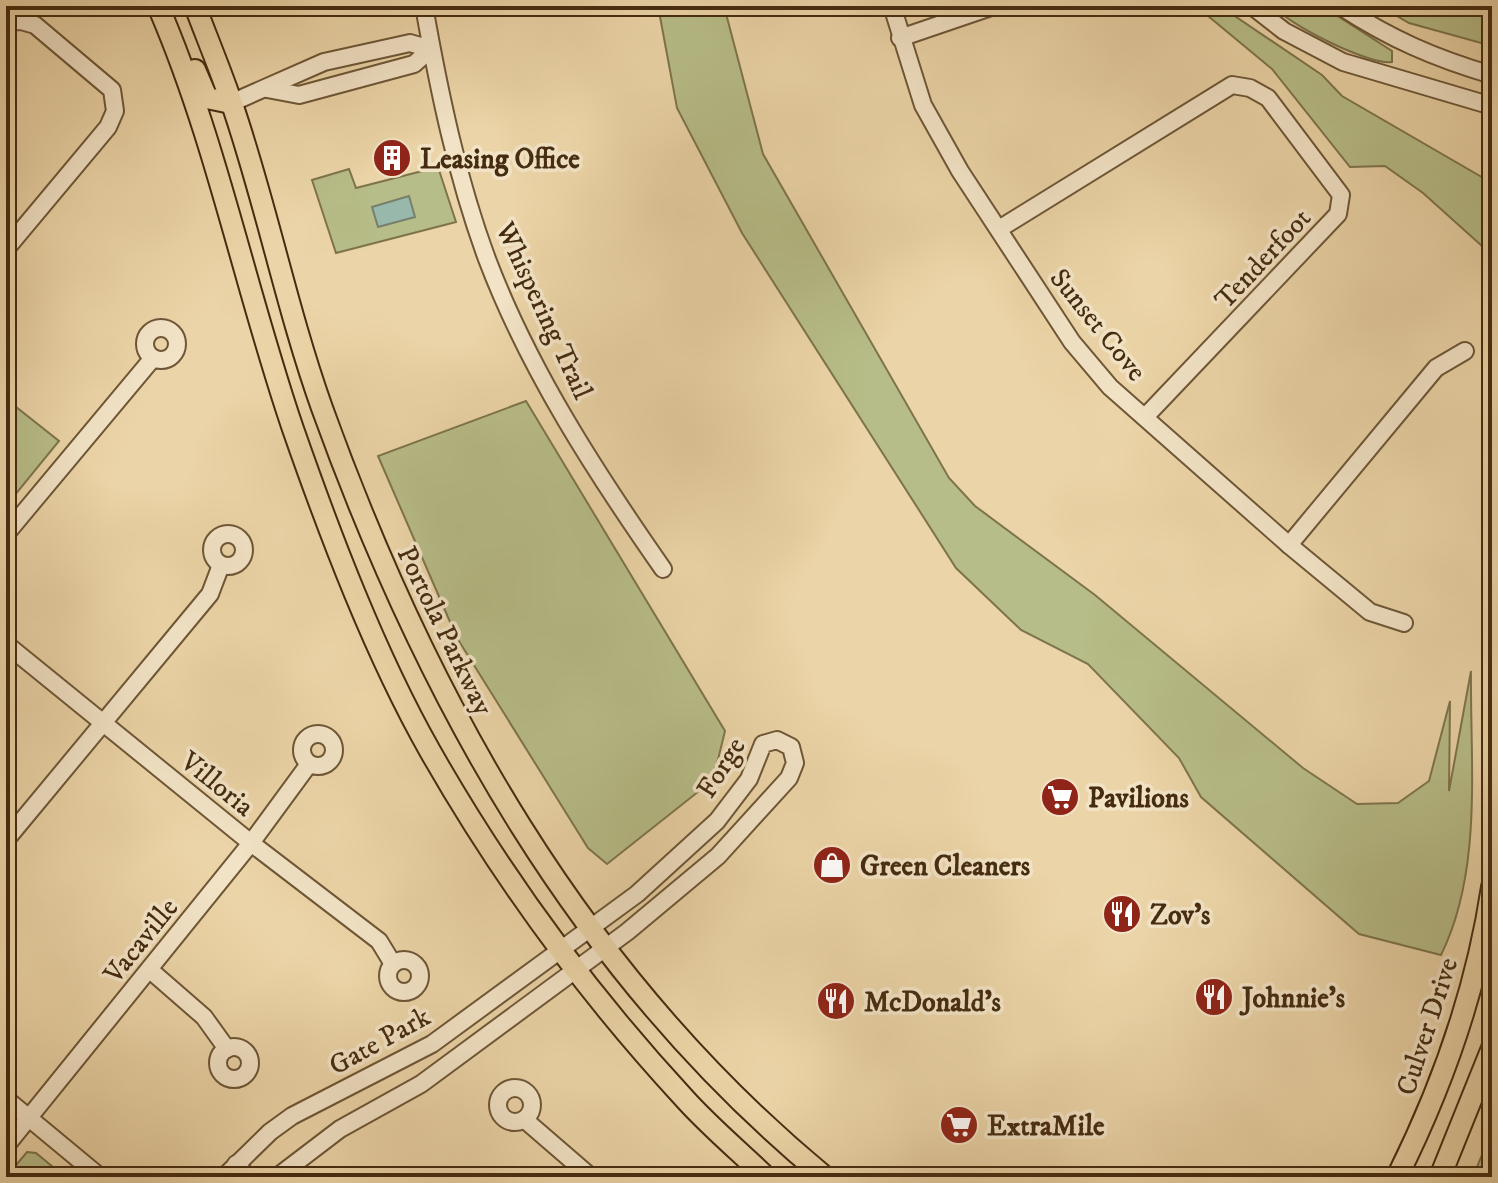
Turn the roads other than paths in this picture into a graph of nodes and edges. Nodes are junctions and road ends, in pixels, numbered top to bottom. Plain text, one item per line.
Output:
1 (158, 6) edge
2 (195, 6) edge
3 (424, 6) edge
4 (892, 6) edge
5 (994, 6) edge
6 (1253, 6) edge
7 (1340, 6) edge
8 (6, 22) edge
9 (169, 31) junction
10 (900, 38) junction
11 (431, 49) junction
12 (1492, 75) edge
13 (267, 89) junction
14 (231, 103) junction
15 (1492, 106) edge
16 (999, 229) junction
17 (6, 249) edge
18 (1465, 351) dead end
19 (153, 358) dead end
20 (1145, 417) junction
21 (6, 534) edge
22 (1289, 545) junction
23 (221, 565) dead end
24 (663, 569) dead end
25 (1404, 623) dead end
26 (6, 644) edge
27 (102, 723) junction
28 (309, 764) dead end
29 (6, 840) edge
30 (251, 843) junction
31 (1492, 887) edge
32 (590, 928) junction
33 (605, 947) junction
34 (562, 949) junction
35 (393, 964) dead end
36 (576, 969) junction
37 (150, 970) junction
38 (1492, 1048) edge
39 (227, 1049) dead end
40 (6, 1099) edge
41 (29, 1118) junction
42 (525, 1120) dead end
43 (6, 1146) edge
44 (230, 1171) edge
45 (100, 1177) edge
46 (248, 1177) edge
47 (277, 1177) edge
48 (591, 1177) edge
49 (766, 1177) edge
50 (825, 1177) edge
51 (1397, 1177) edge
52 (1440, 1177) edge

1 - 9 main road
2 - 14 main road, Portola Parkway
3 - 11 street, Whispering Trail
4 - 10 street, Sunset Cove
5 - 10 street
6 - 15 street
7 - 12 street
8 - 17 street
9 - 14 main road
9 - 34 main road
10 - 16 street, Sunset Cove
11 - 13 street
11 - 13 street
11 - 24 street, Whispering Trail
13 - 14 street
14 - 32 main road, Portola Parkway
16 - 20 street, Sunset Cove
16 - 20 street, Tenderfoot
18 - 22 street
19 - 21 street
20 - 22 street, Sunset Cove
22 - 25 street, Sunset Cove
23 - 27 street
26 - 27 street, Villoria
27 - 29 street
27 - 30 street, Villoria
28 - 30 street, Vacaville
30 - 35 street, Villoria
30 - 37 street, Vacaville
31 - 51 main road, Culver Drive
32 - 33 main road, Portola Parkway
32 - 33 street, Forge
32 - 34 street, Forge
33 - 36 street, Forge
33 - 50 main road, Portola Parkway
34 - 36 main road
34 - 44 street, Gate Park
36 - 47 street, Gate Park
36 - 49 main road
37 - 39 street
37 - 41 street, Vacaville
38 - 52 main road
40 - 41 street
41 - 43 street, Vacaville
41 - 45 street
42 - 48 street
44 - 46 street

